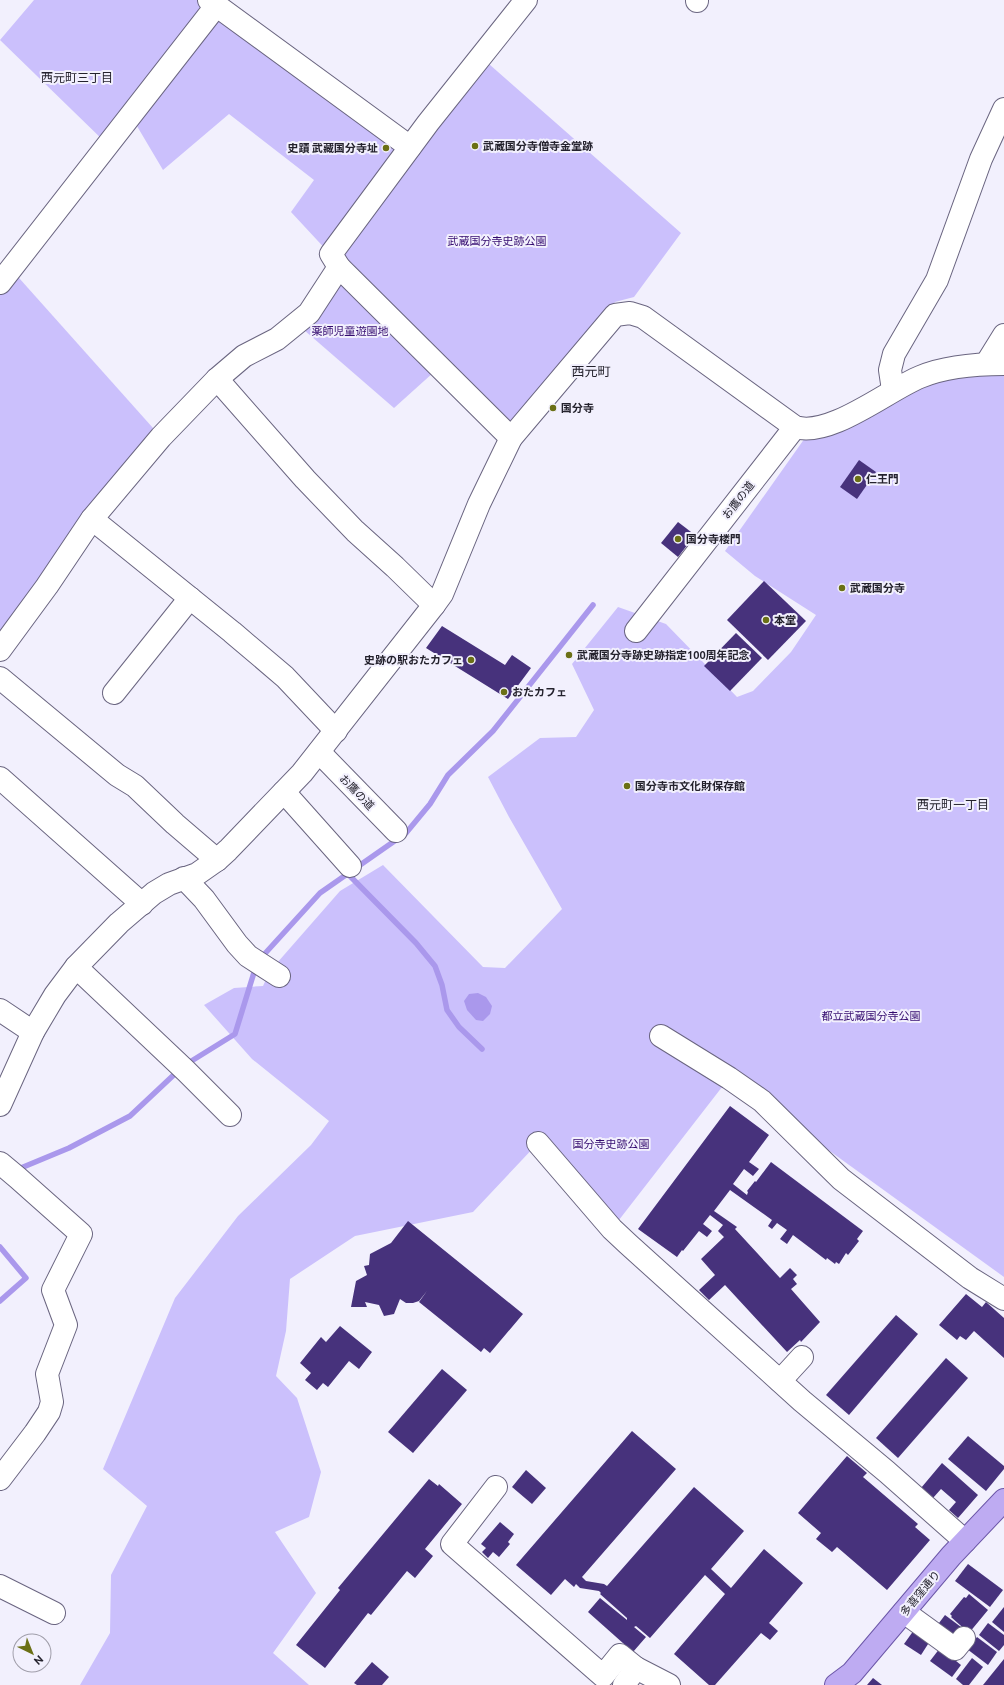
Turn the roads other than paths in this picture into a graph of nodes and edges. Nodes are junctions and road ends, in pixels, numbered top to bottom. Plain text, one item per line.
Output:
1 (526, 0) edge
2 (213, 3) edge
3 (1004, 109) edge
4 (410, 147) junction
5 (339, 267) junction
6 (0, 283) edge
7 (1004, 335) edge
8 (995, 364) edge
9 (217, 379) junction
10 (893, 390) junction
11 (795, 427) junction
12 (511, 438) junction
13 (92, 520) junction
14 (190, 598) junction
15 (434, 605) junction
16 (636, 631) dead end
17 (0, 650) edge
18 (0, 678) edge
19 (114, 693) dead end
20 (336, 731) junction
21 (319, 752) junction
22 (0, 778) edge
23 (284, 792) junction
24 (396, 832) dead end
25 (217, 860) junction
26 (350, 866) dead end
27 (184, 878) junction
28 (142, 904) junction
29 (76, 967) junction
30 (279, 976) dead end
31 (0, 1010) edge
32 (33, 1032) junction
33 (661, 1036) dead end
34 (0, 1105) edge
35 (230, 1115) dead end
36 (538, 1143) dead end
37 (8, 1169) edge
38 (1004, 1299) edge
39 (802, 1357) dead end
40 (780, 1381) junction
41 (0, 1479) edge
42 (496, 1487) dead end
43 (1003, 1502) edge
44 (964, 1542) junction
45 (0, 1586) edge
46 (904, 1612) junction
47 (54, 1613) dead end
48 (964, 1638) dead end
49 (630, 1677) edge
50 (669, 1685) edge
51 (836, 1685) edge

1 - 4 street
2 - 4 street
2 - 6 street
3 - 10 street
4 - 5 street
5 - 9 street
5 - 12 street
7 - 8 street
8 - 10 street
9 - 13 street
9 - 15 street
10 - 11 street
11 - 12 street
11 - 16 street, お鷹の道
12 - 15 street
13 - 14 street
13 - 17 street
14 - 19 street
14 - 20 street
15 - 20 street
18 - 25 street
20 - 21 street
21 - 23 street
21 - 24 street, お鷹の道
22 - 28 street
23 - 25 street
23 - 26 street
25 - 27 street
27 - 28 street
27 - 30 street
28 - 29 street
29 - 32 street
29 - 35 street
31 - 32 street
32 - 34 street
33 - 38 street
36 - 40 street
37 - 41 street
39 - 40 street
40 - 44 street
42 - 49 street
43 - 44 main road, 多喜窪通り
44 - 46 main road, 多喜窪通り
45 - 47 street
46 - 48 street
46 - 51 main road, 多喜窪通り
49 - 50 street

